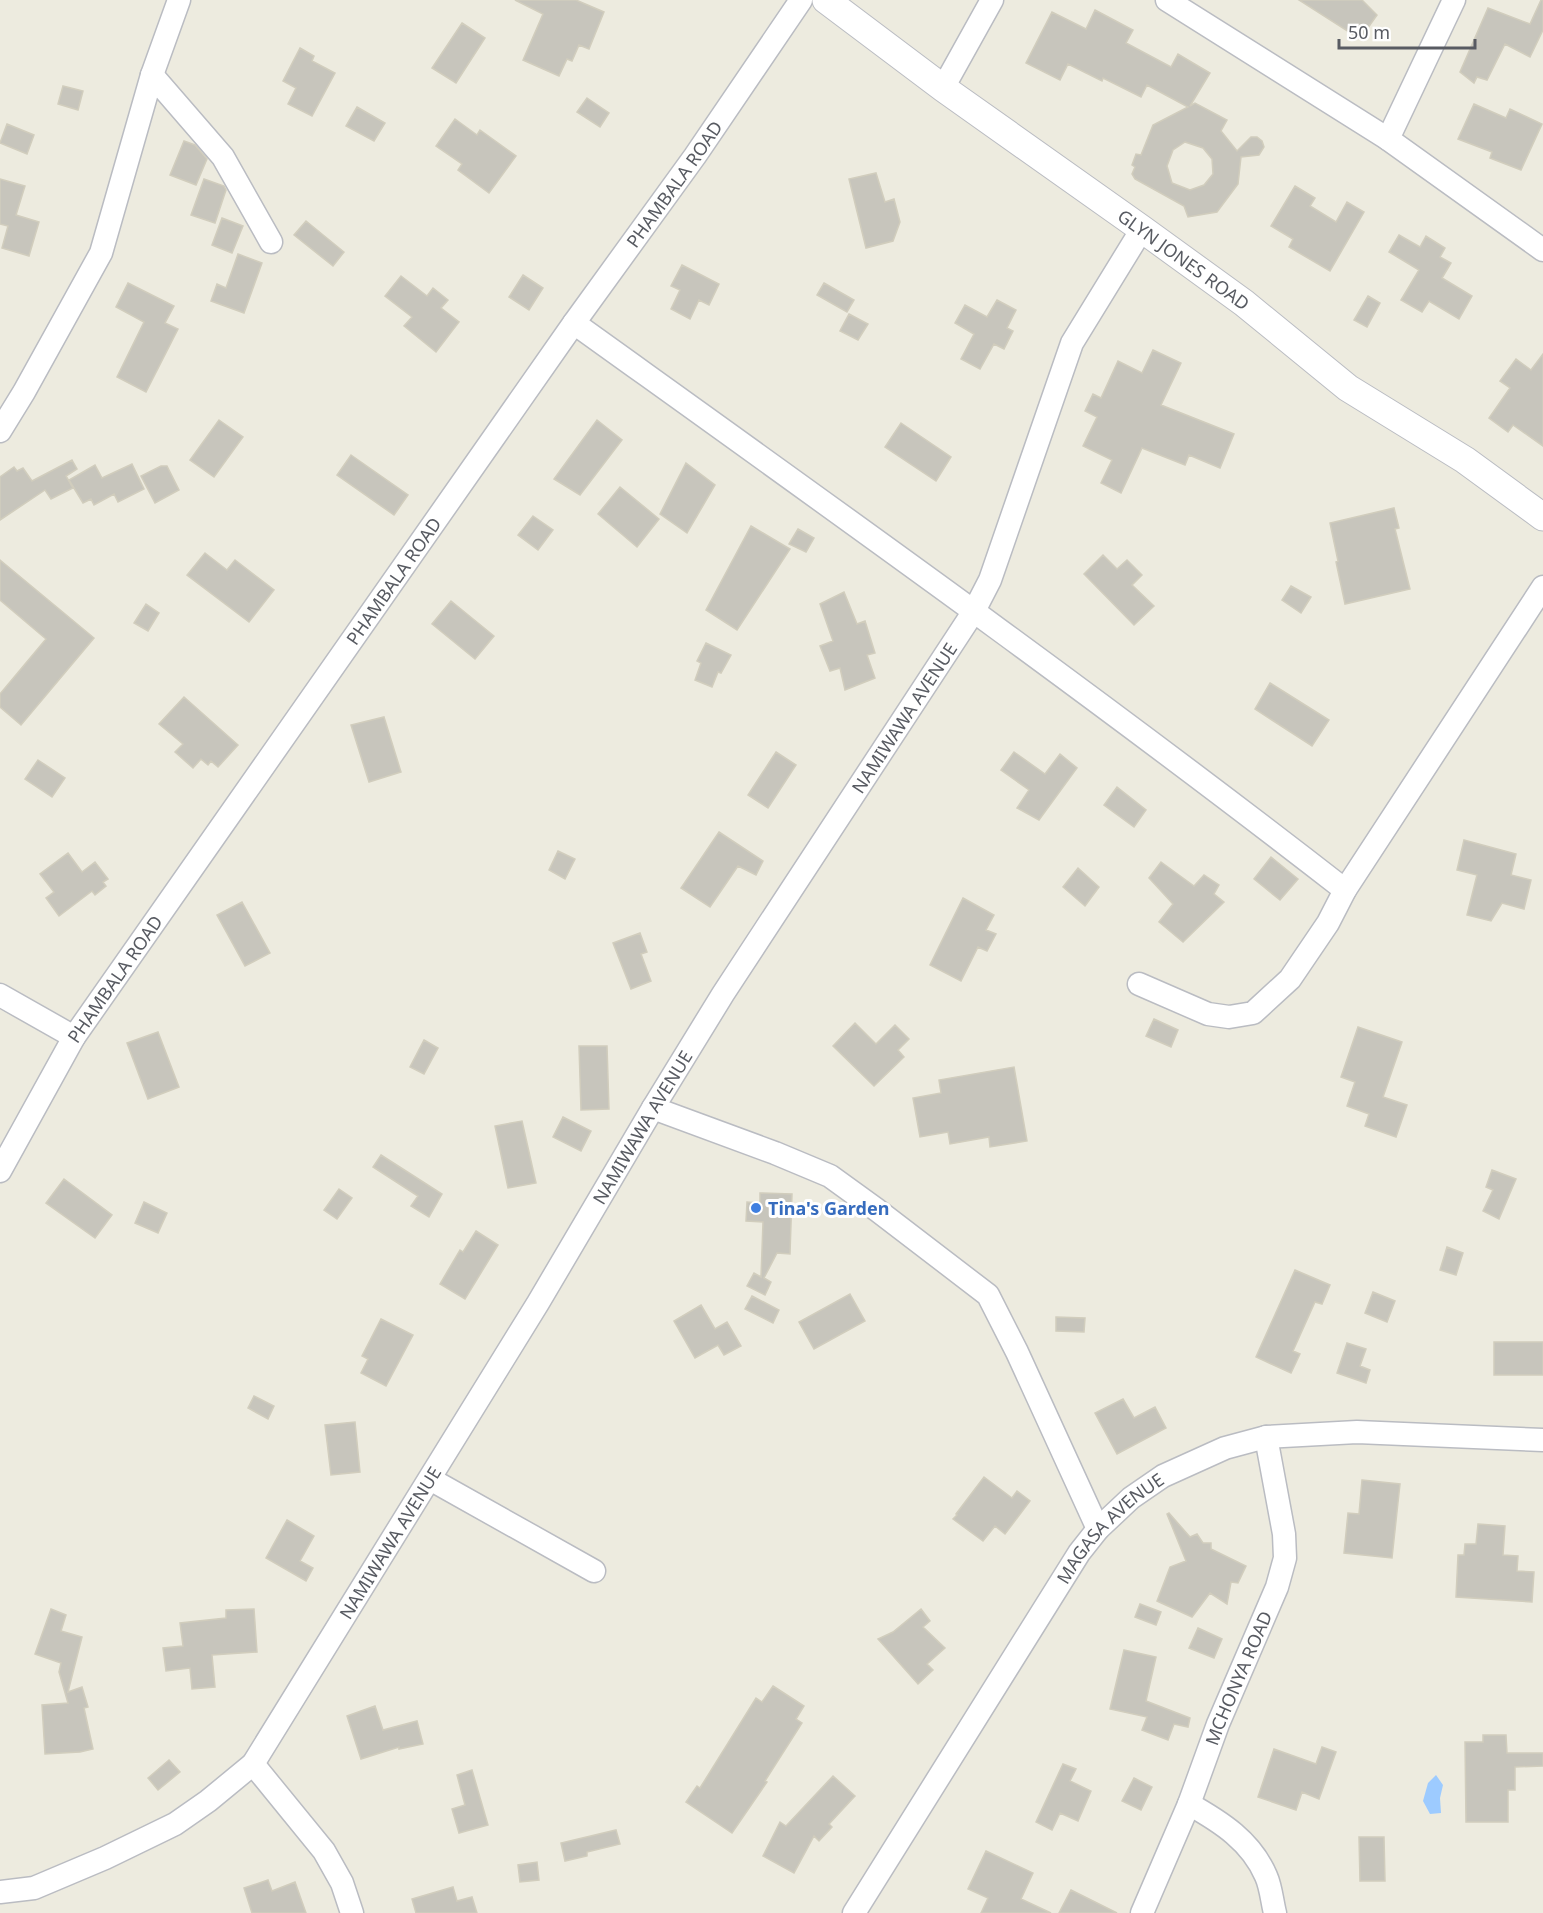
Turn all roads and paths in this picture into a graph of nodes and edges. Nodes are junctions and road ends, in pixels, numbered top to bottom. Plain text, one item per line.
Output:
1 (179, 0) edge
2 (801, 0) edge
3 (826, 0) edge
4 (992, 0) edge
5 (1167, 0) edge
6 (1454, 0) edge
7 (152, 75) junction
8 (943, 88) junction
9 (1388, 139) junction
10 (1142, 229) junction
11 (271, 242) dead end
12 (1543, 250) edge
13 (574, 322) junction
14 (0, 431) edge
15 (1543, 517) edge
16 (1543, 587) edge
17 (974, 610) junction
18 (1345, 890) junction
19 (1139, 984) dead end
20 (0, 995) edge
21 (74, 1036) junction
22 (653, 1108) junction
23 (0, 1171) edge
24 (1266, 1437) junction
25 (1543, 1440) edge
26 (430, 1479) junction
27 (1098, 1529) junction
28 (594, 1571) dead end
29 (253, 1764) junction
30 (1189, 1804) junction
31 (0, 1892) edge
32 (352, 1913) edge
33 (854, 1913) edge
34 (1142, 1913) edge
35 (1275, 1913) edge

1 - 7 street
2 - 13 street, PHAMBALA ROAD
3 - 8 street, GLYN JONES ROAD
4 - 8 street
5 - 9 street
6 - 9 street
7 - 11 street
7 - 14 street
8 - 10 street, GLYN JONES ROAD
9 - 12 street
10 - 15 street, GLYN JONES ROAD
10 - 17 street, NAMIWAWA AVENUE
13 - 17 street
13 - 21 street, PHAMBALA ROAD
16 - 18 street
17 - 18 street
17 - 22 street, NAMIWAWA AVENUE
18 - 19 street
20 - 21 street
21 - 23 street, PHAMBALA ROAD
22 - 26 street, NAMIWAWA AVENUE
22 - 27 street
24 - 25 street, MAGASA AVENUE
24 - 27 street, MAGASA AVENUE
24 - 30 street, MCHONYA ROAD
26 - 28 street
26 - 29 street, NAMIWAWA AVENUE
27 - 33 street, MAGASA AVENUE
29 - 31 street, NAMIWAWA AVENUE
29 - 32 street
30 - 34 street, MCHONYA ROAD
30 - 35 street

